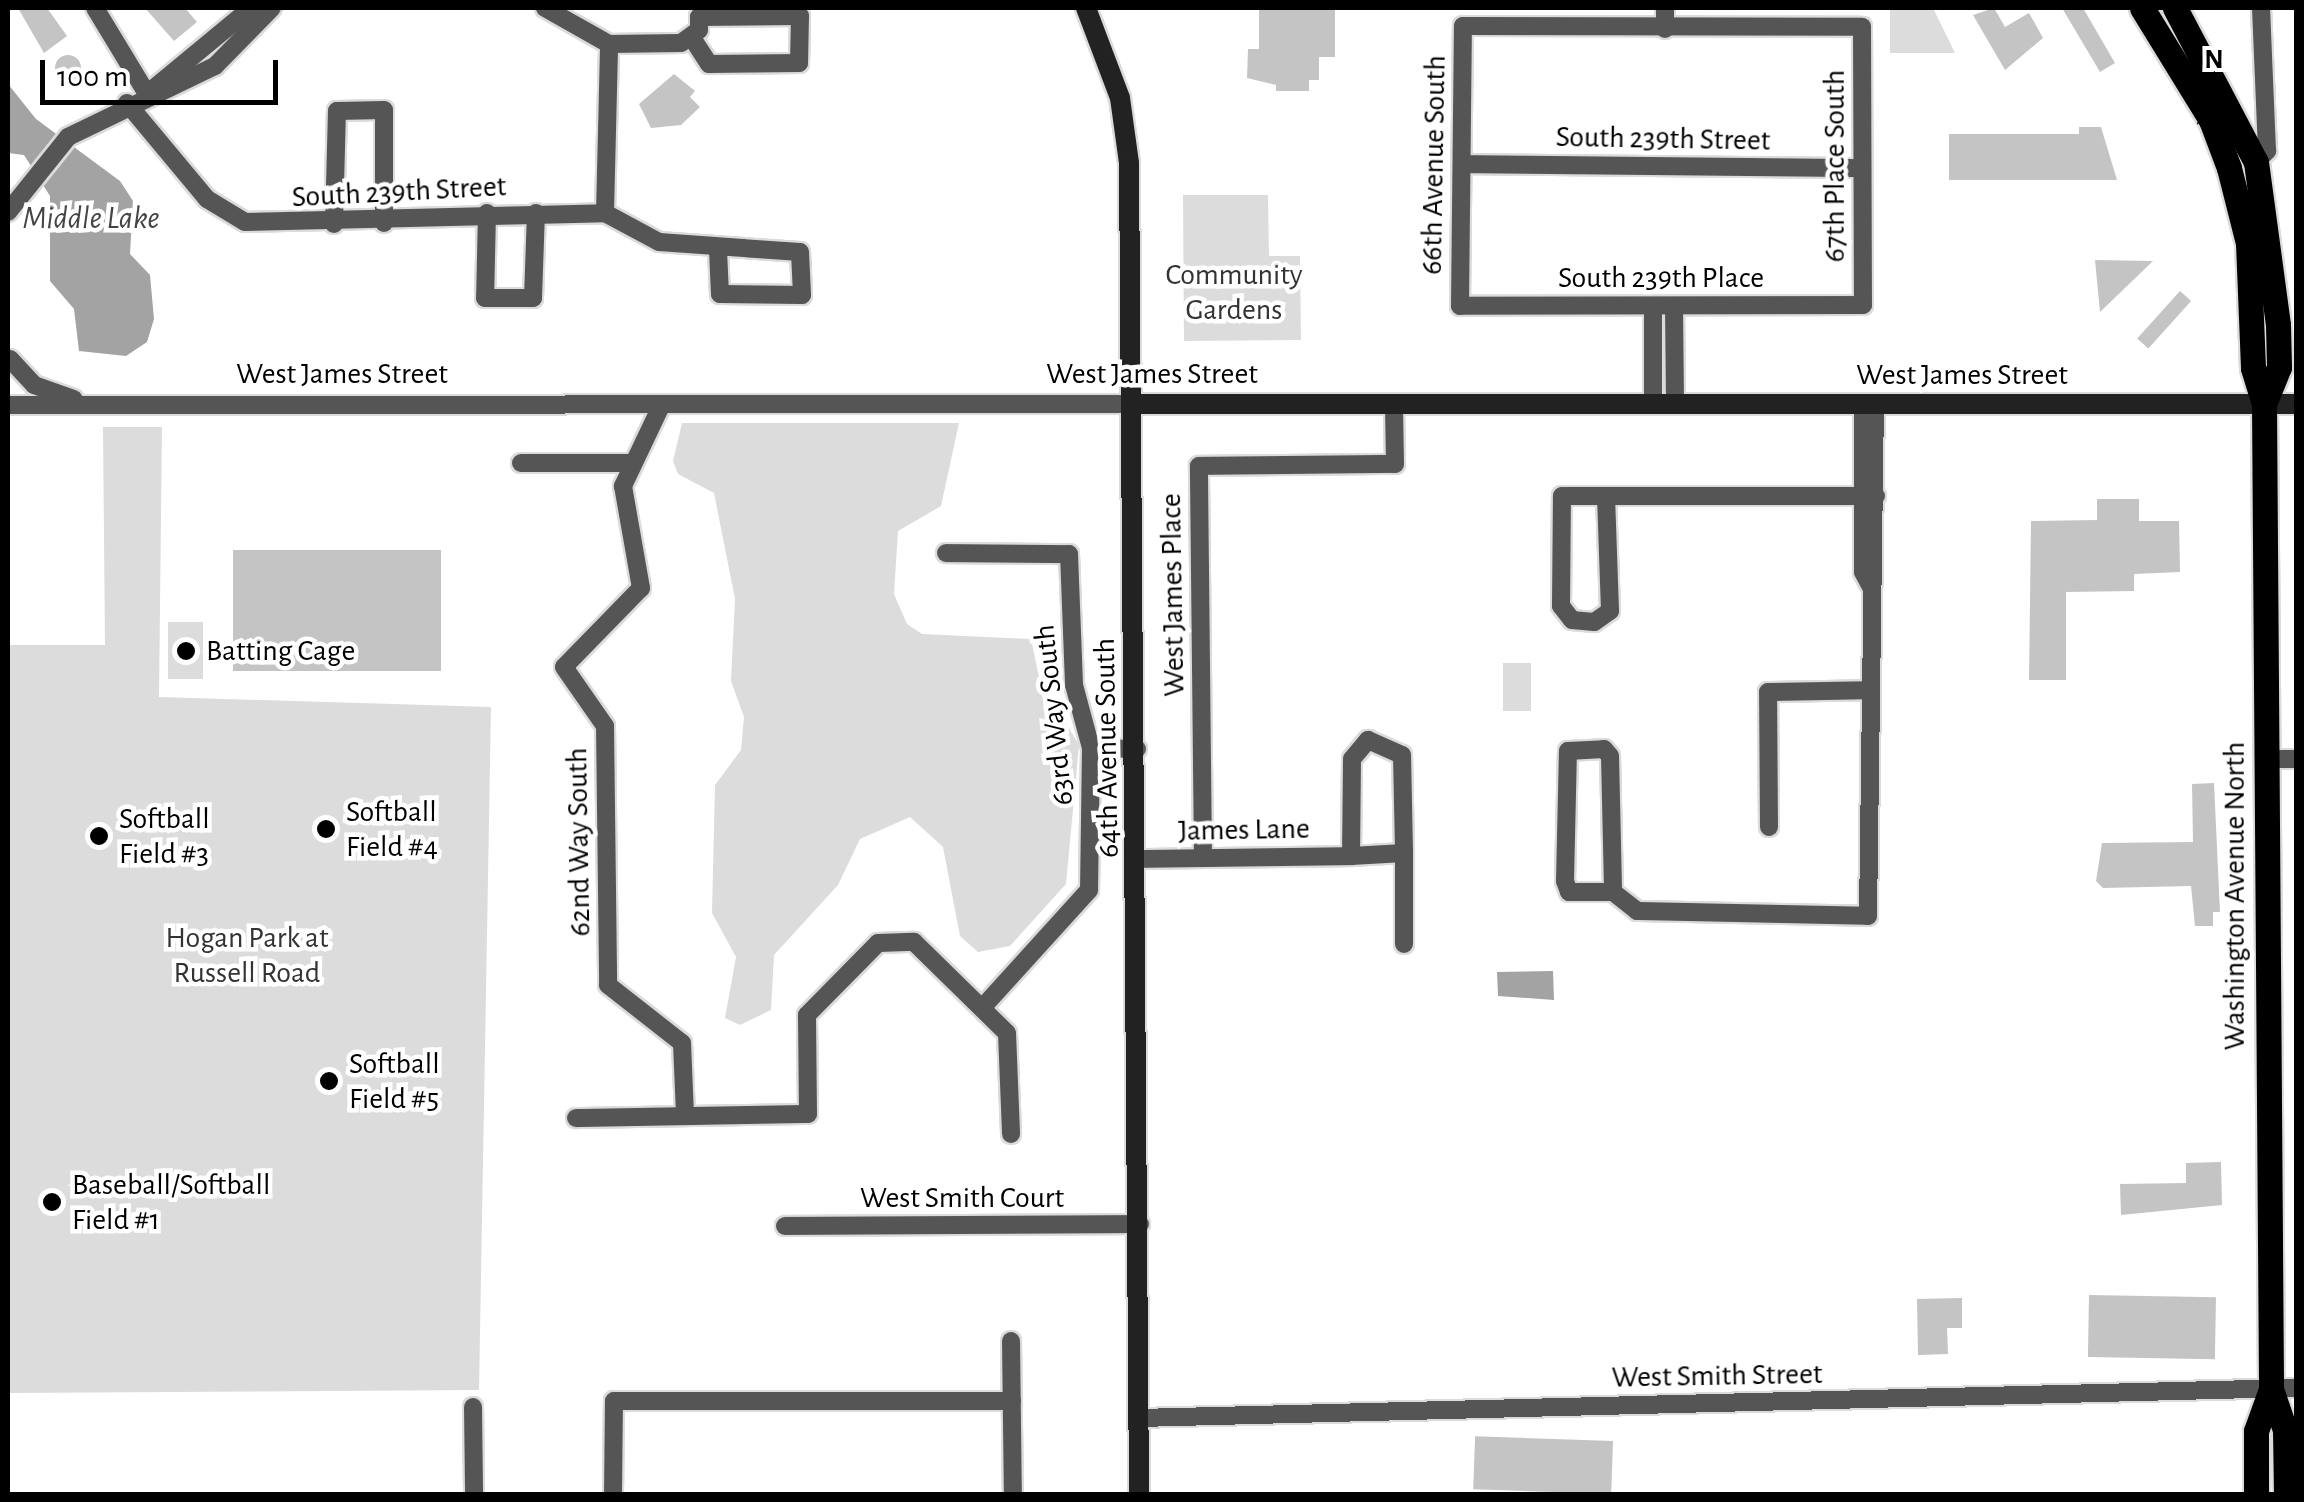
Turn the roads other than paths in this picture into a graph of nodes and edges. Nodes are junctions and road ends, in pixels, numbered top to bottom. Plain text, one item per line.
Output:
1 (94, 8) edge
2 (251, 8) edge
3 (272, 8) edge
4 (545, 8) edge
5 (1086, 8) edge
6 (1664, 8) edge
7 (2142, 8) edge
8 (2261, 8) edge
9 (699, 12) edge
10 (2181, 18) edge
11 (1665, 29) junction
12 (692, 38) junction
13 (609, 44) junction
14 (147, 94) junction
15 (128, 102) junction
16 (2256, 162) junction
17 (1462, 164) junction
18 (1862, 168) junction
19 (8, 212) edge
20 (487, 213) junction
21 (536, 213) junction
22 (605, 213) junction
23 (384, 223) junction
24 (334, 224) junction
25 (718, 250) junction
26 (1863, 305) joint
27 (1460, 306) joint
28 (1674, 306) junction
29 (1653, 307) junction
30 (9, 355) edge
31 (1132, 404) junction
32 (1653, 404) junction
33 (1675, 404) junction
34 (2264, 404) junction
35 (2296, 404) edge
36 (94, 405) junction
37 (1869, 405) junction
38 (9, 406) edge
39 (661, 406) junction
40 (1394, 406) junction
41 (521, 462) dead end
42 (628, 463) junction
43 (1606, 496) junction
44 (1869, 496) junction
45 (946, 553) dead end
46 (1869, 690) junction
47 (1091, 748) junction
48 (1137, 749) junction
49 (2267, 759) junction
50 (2296, 759) edge
51 (1769, 827) dead end
52 (1404, 853) junction
53 (1351, 856) junction
54 (1138, 858) junction
55 (1203, 858) junction
56 (1613, 892) junction
57 (1404, 944) dead end
58 (982, 1008) junction
59 (685, 1116) junction
60 (576, 1118) dead end
61 (1010, 1134) dead end
62 (1140, 1224) junction
63 (784, 1226) dead end
64 (1011, 1341) dead end
65 (2284, 1389) edge
66 (1012, 1402) junction
67 (473, 1408) dead end
68 (1139, 1418) junction
69 (474, 1494) edge
70 (614, 1494) edge
71 (1014, 1494) edge
72 (1138, 1494) edge
73 (2256, 1494) edge
74 (2286, 1494) edge

1 - 14 street
2 - 14 street
3 - 14 street
4 - 13 street
5 - 31 street, 64th Avenue South
6 - 11 street
7 - 34 main road, Washington Avenue North
8 - 16 street, Washington Avenue North
9 - 12 street
9 - 12 street
10 - 16 main road
11 - 17 street, 66th Avenue South
11 - 18 street, 67th Place South
12 - 13 street
13 - 22 street
14 - 15 street
15 - 19 street
15 - 24 street, South 239th Street
16 - 34 main road, Washington Avenue North
17 - 18 street, South 239th Street
17 - 27 street, 66th Avenue South
18 - 26 street, 67th Place South
20 - 21 street, South 239th Street
20 - 21 street
20 - 23 street, South 239th Street
21 - 22 street, South 239th Street
22 - 25 street, South 239th Street
23 - 24 street, South 239th Street
23 - 24 street
25 - 25 street, South 239th Street
26 - 28 street, South 239th Place
27 - 29 street, South 239th Place
28 - 29 street, South 239th Place
28 - 33 street
29 - 32 street
30 - 36 street
30 - 38 street
31 - 39 street, West James Street
31 - 40 street, West James Street
31 - 48 street, 64th Avenue South
32 - 33 street, West James Street
32 - 40 street, West James Street
33 - 37 street, West James Street
34 - 35 street, West James Street
34 - 37 street, West James Street
34 - 49 main road, Washington Avenue North
36 - 38 street, West James Street
36 - 39 street, West James Street
37 - 44 street
39 - 42 street, 62nd Way South
40 - 55 street, West James Place
41 - 42 street
42 - 59 street, 62nd Way South
43 - 43 street
43 - 44 street
44 - 46 street
45 - 47 street, 63rd Way South
46 - 51 street
46 - 56 street
47 - 48 street
47 - 58 street, 63rd Way South
48 - 54 street, 64th Avenue South
49 - 50 street
49 - 65 main road, Washington Avenue North
52 - 53 street, James Lane
52 - 53 street
52 - 57 street
53 - 55 street, James Lane
54 - 55 street, James Lane
54 - 62 street, 64th Avenue South
56 - 56 street
58 - 59 street
58 - 61 street
59 - 60 street
62 - 63 street, West Smith Court
62 - 68 street, 64th Avenue South
64 - 66 street
65 - 68 street, West Smith Street
65 - 73 main road, Washington Avenue North
65 - 74 main road, Washington Avenue North
66 - 70 street
66 - 71 street
67 - 69 street
68 - 72 street, 64th Avenue South

